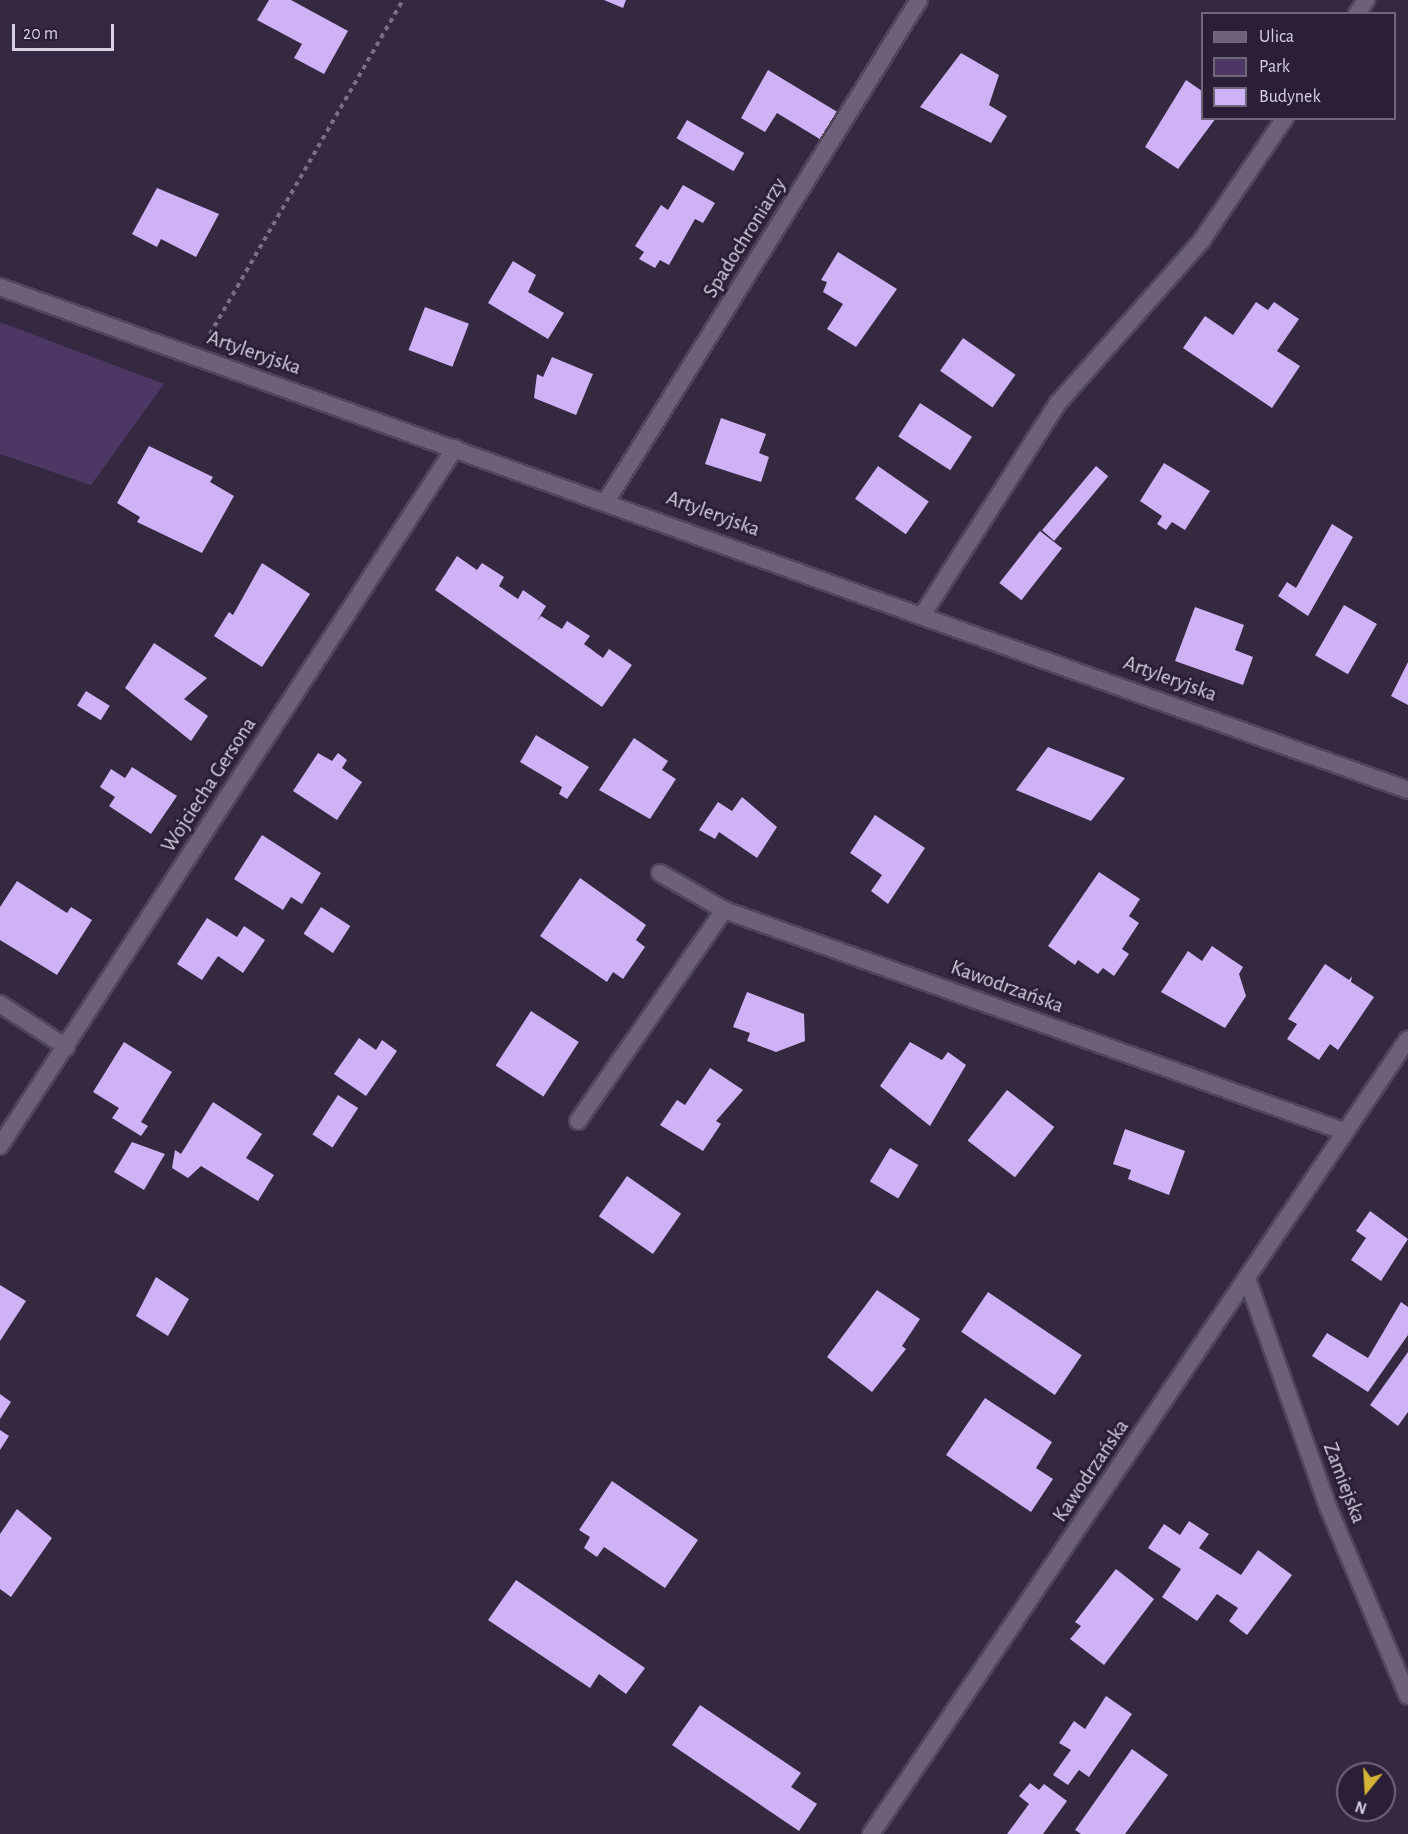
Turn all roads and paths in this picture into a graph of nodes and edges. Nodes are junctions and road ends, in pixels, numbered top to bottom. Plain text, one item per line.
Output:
1 (403, 0) edge
2 (919, 0) edge
3 (1284, 120) edge
4 (0, 287) edge
5 (198, 357) junction
6 (455, 448) junction
7 (607, 500) junction
8 (923, 614) junction
9 (1408, 790) edge
10 (660, 873) dead end
11 (724, 910) junction
12 (0, 1004) edge
13 (1408, 1039) edge
14 (66, 1047) junction
15 (578, 1121) dead end
16 (1343, 1131) junction
17 (0, 1146) edge
18 (1248, 1281) junction
19 (1408, 1696) edge
20 (871, 1834) edge

1 - 5 path
2 - 7 street, Spadochroniarzy
3 - 8 street
4 - 5 street, Artyleryjska
5 - 6 street, Artyleryjska
6 - 7 street, Artyleryjska
6 - 14 street, Wojciecha Gersona
7 - 8 street, Artyleryjska
8 - 9 street, Artyleryjska
10 - 11 street, Kawodrzańska
11 - 15 street
11 - 16 street, Kawodrzańska
12 - 14 street
13 - 16 street, Kawodrzańska
14 - 17 street, Wojciecha Gersona
16 - 18 street, Kawodrzańska
18 - 19 street, Zamiejska
18 - 20 street, Kawodrzańska

